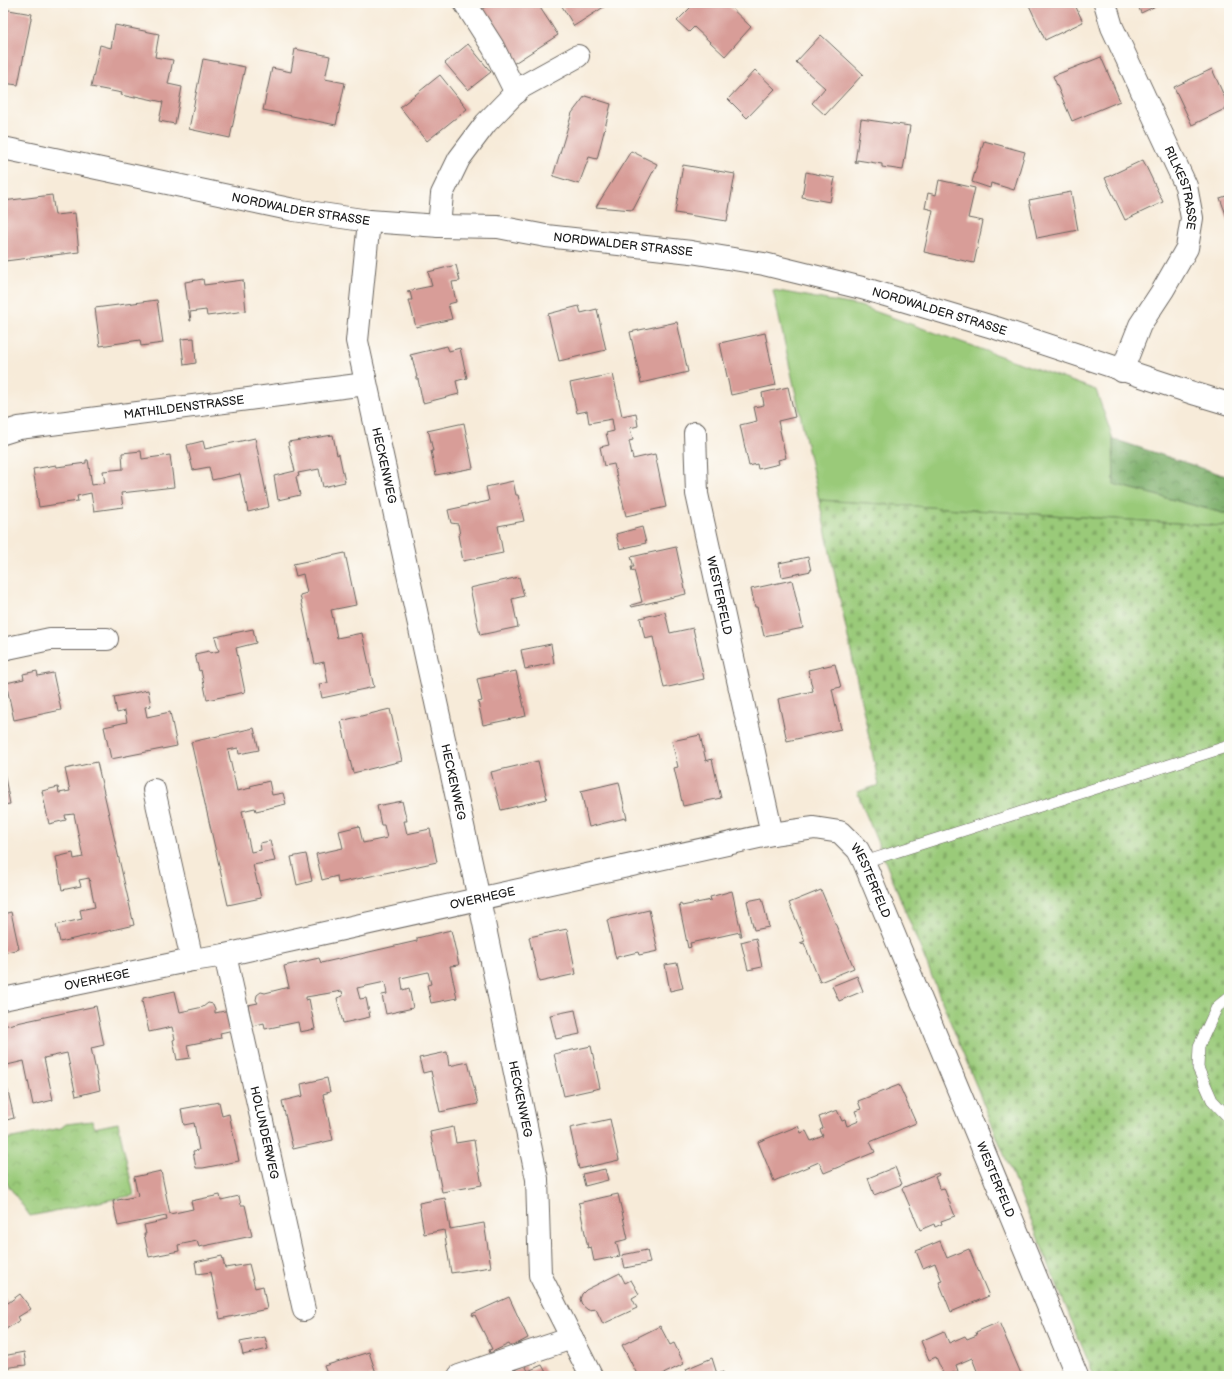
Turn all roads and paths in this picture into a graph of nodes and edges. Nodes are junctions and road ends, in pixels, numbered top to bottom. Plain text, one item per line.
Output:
1 (465, 3) edge
2 (1105, 3) edge
3 (578, 56) dead end
4 (516, 93) junction
5 (3, 148) edge
6 (369, 221) junction
7 (439, 226) junction
8 (1122, 371) junction
9 (366, 384) junction
10 (1229, 404) edge
11 (3, 433) edge
12 (695, 433) dead end
13 (107, 639) dead end
14 (3, 649) edge
15 (1229, 746) edge
16 (154, 790) dead end
17 (772, 834) junction
18 (864, 862) junction
19 (479, 898) junction
20 (225, 955) junction
21 (192, 960) junction
22 (1229, 997) edge
23 (3, 999) edge
24 (1229, 1118) edge
25 (304, 1310) dead end
26 (572, 1338) junction
27 (459, 1376) edge
28 (591, 1376) edge
29 (1077, 1376) edge

1 - 4 street
2 - 8 street, RILKESTRASSE
3 - 4 street
4 - 7 street
5 - 6 street, NORDWALDER STRASSE
6 - 7 street, NORDWALDER STRASSE
6 - 9 street, HECKENWEG
7 - 8 street, NORDWALDER STRASSE
8 - 10 street, NORDWALDER STRASSE
9 - 11 street, MATHILDENSTRASSE
9 - 19 street, HECKENWEG
12 - 17 street, WESTERFELD
13 - 14 street
15 - 18 lane
16 - 21 street
17 - 18 street, WESTERFELD
17 - 19 street, OVERHEGE
18 - 29 street, WESTERFELD
19 - 20 street, OVERHEGE
19 - 26 street, HECKENWEG
20 - 21 street, OVERHEGE
20 - 25 street, HOLUNDERWEG
21 - 23 street, OVERHEGE
22 - 24 lane
26 - 27 street
26 - 28 street, HECKENWEG

